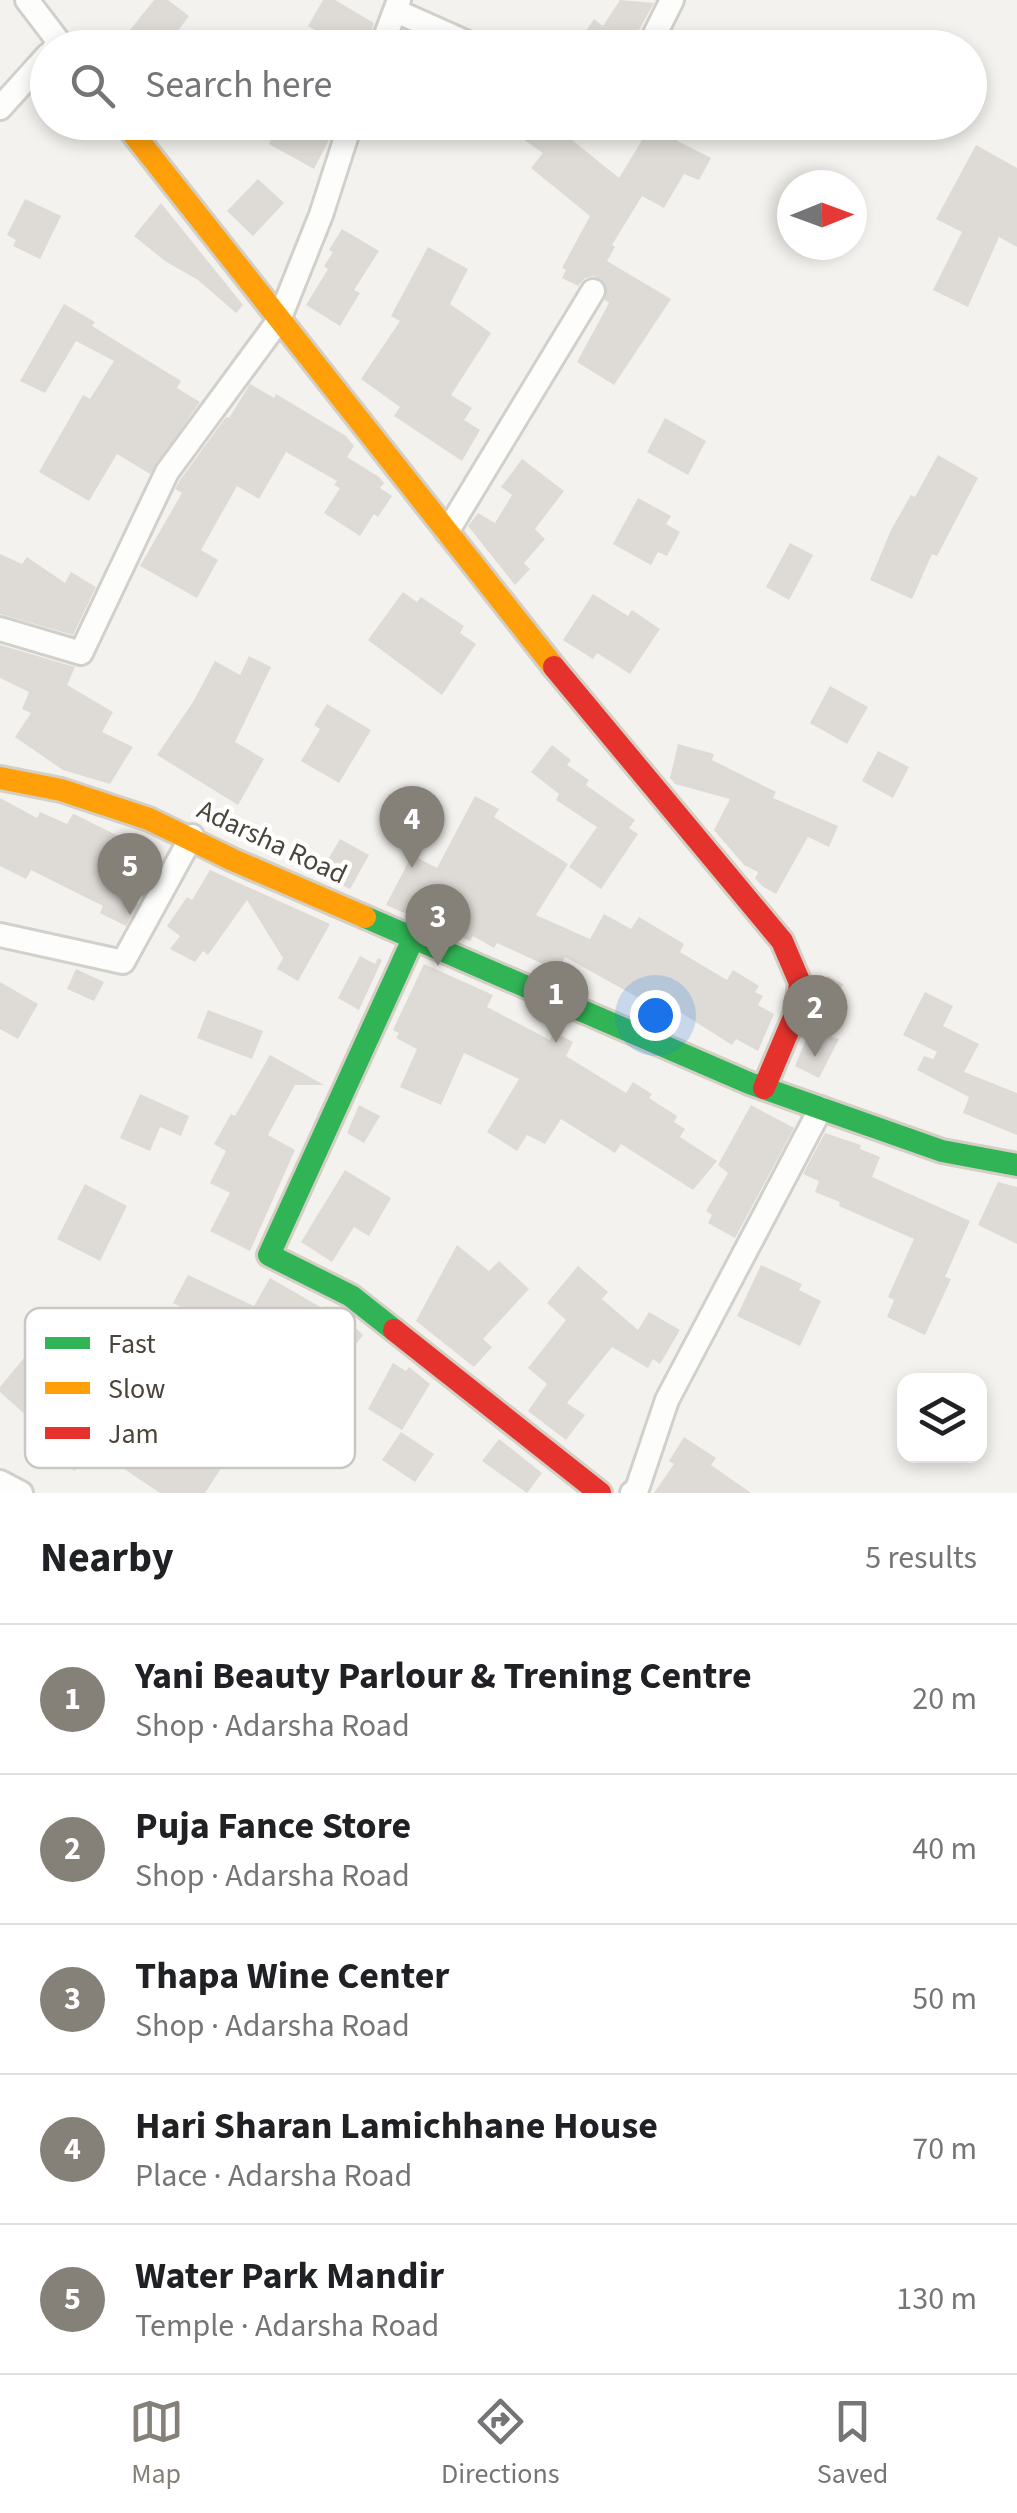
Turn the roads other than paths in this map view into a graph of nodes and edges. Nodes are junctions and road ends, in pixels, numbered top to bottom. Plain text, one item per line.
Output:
1 (27, 0) edge
2 (672, 0) edge
3 (397, 5) edge
4 (45, 30) edge
5 (388, 30) edge
6 (445, 30) edge
7 (657, 30) edge
8 (30, 76) edge
9 (0, 108) edge
10 (138, 140) edge
11 (345, 140) edge
12 (594, 292) dead end
13 (279, 320) junction
14 (446, 532) junction
15 (0, 629) edge
16 (0, 778) edge
17 (192, 836) junction
18 (0, 935) edge
19 (414, 939) junction
20 (764, 1088) junction
21 (821, 1108) junction
22 (1017, 1165) edge
23 (0, 1482) edge
24 (21, 1493) edge
25 (600, 1493) edge
26 (632, 1493) edge

1 - 4 street
2 - 7 street
3 - 5 street
3 - 6 street
8 - 9 street
10 - 13 street
11 - 13 street
12 - 14 street
13 - 14 street
13 - 15 street
14 - 20 street
16 - 17 street, Adarsha Road
17 - 18 street
17 - 19 street, Adarsha Road
19 - 20 street, Adarsha Road
19 - 25 street
20 - 21 street, Adarsha Road
21 - 22 street, Adarsha Road
21 - 26 street
23 - 24 street

